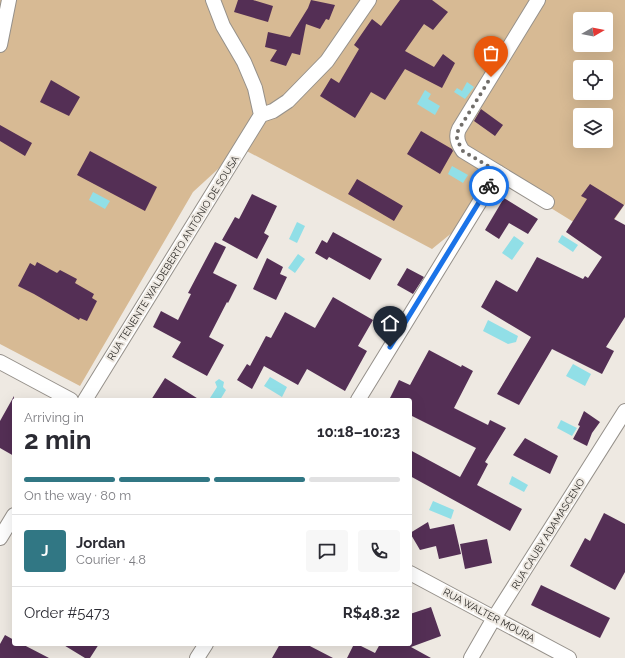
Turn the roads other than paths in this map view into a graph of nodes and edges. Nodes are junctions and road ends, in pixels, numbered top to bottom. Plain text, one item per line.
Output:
1 (9, 0) edge
2 (213, 0) edge
3 (369, 0) edge
4 (538, 0) edge
5 (0, 45) edge
6 (261, 115) junction
7 (498, 172) junction
8 (547, 202) dead end
9 (0, 362) edge
10 (67, 398) edge
11 (86, 398) edge
12 (359, 398) edge
13 (625, 410) edge
14 (12, 518) edge
15 (0, 538) edge
16 (412, 574) edge
17 (494, 618) junction
18 (205, 646) edge
19 (197, 658) edge
20 (471, 658) edge
21 (569, 658) edge

1 - 5 street
2 - 6 street
3 - 6 street
4 - 7 street
6 - 11 street, RUA TENENTE WALDEBERTO ANTÔNIO DE SOUSA
7 - 8 street
7 - 12 street
9 - 10 street
13 - 17 street, RUA CAUBY ADAMASCENO
14 - 15 street
16 - 17 street, RUA WALTER MOURA
17 - 20 street, RUA CAUBY ADAMASCENO
17 - 21 street, RUA WALTER MOURA
18 - 19 street

